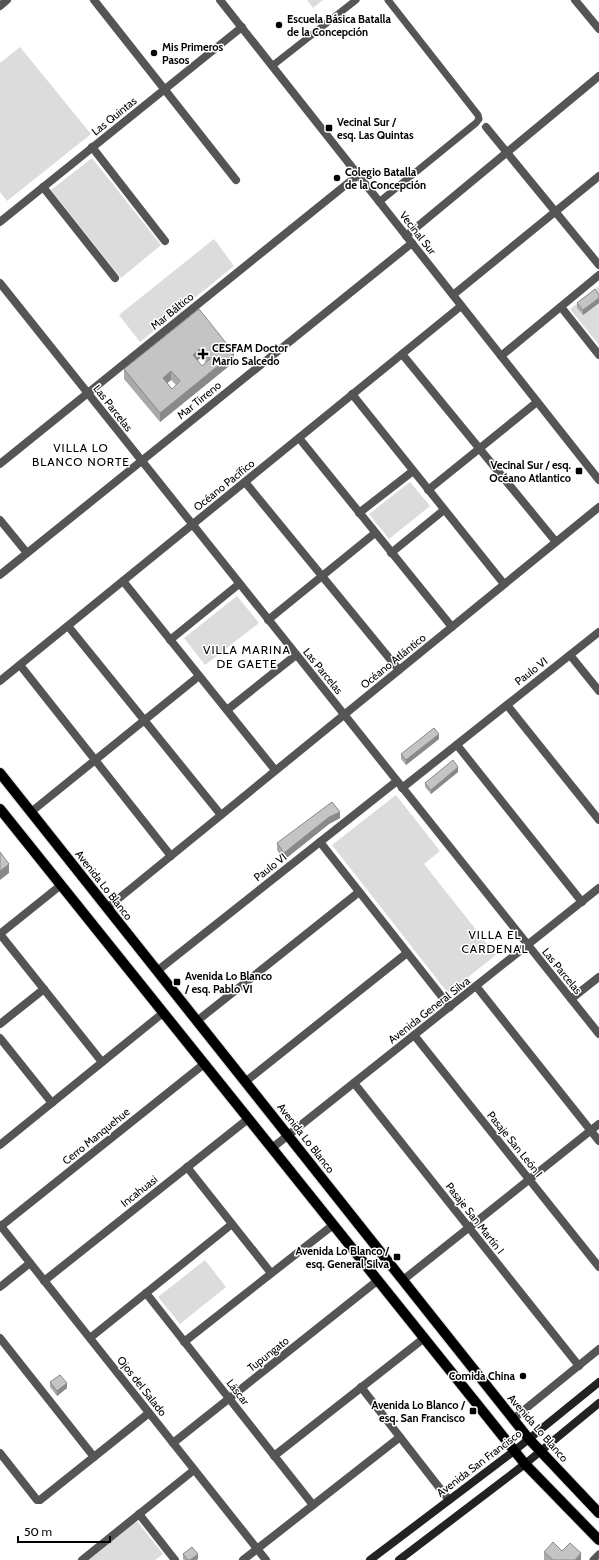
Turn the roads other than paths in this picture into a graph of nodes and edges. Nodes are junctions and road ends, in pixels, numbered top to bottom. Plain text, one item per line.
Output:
1 (7, 0) edge
2 (94, 0) edge
3 (220, 0) edge
4 (356, 0) edge
5 (388, 0) edge
6 (575, 0) edge
7 (0, 6) edge
8 (242, 27) junction
9 (599, 29) edge
10 (272, 66) junction
11 (599, 76) edge
12 (165, 89) junction
13 (486, 127) dead end
14 (92, 147) junction
15 (507, 152) junction
16 (358, 175) junction
17 (599, 176) edge
18 (236, 180) dead end
19 (43, 187) junction
20 (379, 202) junction
21 (555, 212) junction
22 (0, 222) edge
23 (406, 236) junction
24 (165, 241) dead end
25 (412, 243) junction
26 (599, 265) edge
27 (599, 275) edge
28 (114, 278) dead end
29 (0, 283) edge
30 (453, 295) junction
31 (461, 306) junction
32 (561, 307) junction
33 (402, 354) junction
34 (599, 355) edge
35 (501, 356) junction
36 (88, 393) junction
37 (352, 394) junction
38 (537, 402) junction
39 (299, 438) junction
40 (479, 448) junction
41 (141, 460) junction
42 (0, 464) edge
43 (413, 471) junction
44 (599, 480) edge
45 (245, 482) junction
46 (428, 490) junction
47 (599, 507) edge
48 (444, 510) junction
49 (359, 513) junction
50 (0, 520) edge
51 (192, 525) junction
52 (375, 533) junction
53 (556, 542) junction
54 (27, 553) junction
55 (391, 553) junction
56 (0, 575) edge
57 (322, 576) junction
58 (123, 581) junction
59 (239, 584) junction
60 (504, 584) junction
61 (268, 620) junction
62 (68, 626) junction
63 (452, 627) junction
64 (599, 632) edge
65 (170, 640) junction
66 (296, 655) junction
67 (570, 655) junction
68 (20, 665) junction
69 (399, 670) junction
70 (199, 676) junction
71 (0, 682) edge
72 (599, 691) edge
73 (507, 705) junction
74 (227, 710) junction
75 (344, 715) junction
76 (144, 720) junction
77 (457, 744) junction
78 (95, 760) junction
79 (275, 770) junction
80 (0, 773) edge
81 (397, 781) junction
82 (402, 788) junction
83 (0, 809) edge
84 (31, 812) junction
85 (221, 815) junction
86 (599, 820) edge
87 (320, 842) junction
88 (171, 856) junction
89 (61, 885) junction
90 (599, 888) edge
91 (359, 892) junction
92 (582, 902) junction
93 (107, 908) junction
94 (0, 934) edge
95 (528, 945) junction
96 (407, 953) junction
97 (157, 971) junction
98 (599, 978) edge
99 (476, 986) junction
100 (44, 989) junction
101 (571, 999) junction
102 (450, 1007) junction
103 (163, 1013) junction
104 (197, 1021) junction
105 (0, 1024) edge
106 (599, 1034) edge
107 (414, 1035) junction
108 (0, 1038) edge
109 (102, 1062) junction
110 (204, 1064) junction
111 (245, 1082) junction
112 (354, 1083) junction
113 (52, 1103) junction
114 (248, 1119) junction
115 (599, 1124) edge
116 (591, 1131) junction
117 (288, 1136) junction
118 (599, 1141) edge
119 (0, 1145) edge
120 (272, 1148) junction
121 (187, 1167) junction
122 (529, 1180) junction
123 (232, 1224) junction
124 (0, 1225) edge
125 (333, 1225) junction
126 (469, 1227) junction
127 (30, 1263) junction
128 (599, 1267) edge
129 (271, 1273) junction
130 (44, 1280) junction
131 (403, 1280) junction
132 (377, 1281) junction
133 (0, 1287) edge
134 (146, 1293) junction
135 (0, 1338) edge
136 (90, 1338) junction
137 (422, 1338) junction
138 (184, 1342) junction
139 (599, 1350) edge
140 (579, 1366) junction
141 (599, 1382) edge
142 (361, 1387) junction
143 (229, 1399) junction
144 (599, 1403) edge
145 (149, 1413) junction
146 (513, 1419) junction
147 (400, 1437) junction
148 (529, 1439) junction
149 (173, 1443) junction
150 (514, 1451) junction
151 (540, 1451) junction
152 (0, 1453) edge
153 (274, 1456) junction
154 (94, 1457) junction
155 (525, 1464) junction
156 (194, 1470) junction
157 (449, 1500) junction
158 (313, 1505) junction
159 (599, 1513) edge
160 (139, 1514) junction
161 (599, 1540) edge
162 (257, 1549) junction
163 (599, 1554) edge
164 (82, 1560) edge
165 (175, 1560) edge
166 (243, 1560) edge
167 (266, 1560) edge
168 (370, 1560) edge
169 (399, 1560) edge
170 (593, 1560) edge

1 - 7 street
2 - 12 street
3 - 8 street, Vecinal Sur
4 - 10 lane
5 - 20 lane
6 - 9 street
8 - 10 street, Vecinal Sur
8 - 12 street, Las Quintas
10 - 16 street, Vecinal Sur
11 - 15 street
12 - 14 street, Las Quintas
12 - 18 street
13 - 15 street
14 - 19 street, Las Quintas
14 - 24 street
15 - 21 street
15 - 23 street
16 - 20 street, Vecinal Sur
16 - 36 street, Mar Báltico
17 - 21 street
19 - 22 street, Las Quintas
19 - 28 street
20 - 23 street, Vecinal Sur
21 - 26 street
21 - 30 street
23 - 25 street, Vecinal Sur
25 - 30 street, Vecinal Sur
25 - 41 street, Mar Tirreno
27 - 32 street
29 - 36 street, Las Parcelas
30 - 31 street, Vecinal Sur
31 - 33 street, Océano Pacífico
31 - 35 street, Vecinal Sur
32 - 34 street
32 - 35 street
33 - 37 street, Océano Pacífico
33 - 40 street
35 - 38 street, Vecinal Sur
36 - 41 street, Las Parcelas
36 - 42 street, Mar Báltico
37 - 39 street, Océano Pacífico
37 - 43 street
38 - 40 street
38 - 44 street, Vecinal Sur
39 - 45 street, Océano Pacífico
39 - 49 street
40 - 46 street
40 - 53 street
41 - 51 street, Las Parcelas
41 - 54 street, Mar Tirreno
43 - 46 street
43 - 49 street
45 - 51 street, Océano Pacífico
45 - 57 street
46 - 48 street
47 - 53 street, Océano Atlántico
48 - 55 street
48 - 60 street
49 - 52 street
50 - 54 street
51 - 58 street, Océano Pacífico
51 - 59 street, Las Parcelas
52 - 55 street
52 - 57 street
53 - 60 street, Océano Atlántico
54 - 56 street, Mar Tirreno
55 - 63 street
57 - 61 street
57 - 69 street
58 - 62 street, Océano Pacífico
58 - 65 street
59 - 61 street, Las Parcelas
59 - 65 street
60 - 63 street, Océano Atlántico
61 - 66 street, Las Parcelas
62 - 68 street, Océano Pacífico
62 - 76 street
63 - 69 street, Océano Atlántico
64 - 67 street, Paulo VI
65 - 70 street
66 - 74 street
66 - 75 street, Las Parcelas
67 - 72 street
67 - 73 street, Paulo VI
68 - 71 street, Océano Pacífico
68 - 78 street
69 - 75 street, Océano Atlántico
70 - 74 street
70 - 76 street
73 - 77 street, Paulo VI
73 - 86 street
74 - 79 street
75 - 79 street, Océano Atlántico
75 - 81 street, Las Parcelas
76 - 78 street
76 - 85 street
77 - 82 street, Paulo VI
77 - 92 street
78 - 84 street
78 - 88 street
79 - 85 street, Océano Atlántico
80 - 84 main road, Avenida Lo Blanco
81 - 82 street, Las Parcelas
81 - 87 street, Paulo VI
82 - 95 street, Las Parcelas
83 - 89 main road
84 - 93 main road, Avenida Lo Blanco
85 - 88 street, Océano Atlántico
87 - 91 street
87 - 97 street, Paulo VI
88 - 93 street, Océano Atlántico
89 - 94 street
89 - 103 main road
90 - 92 street, Avenida General Silva
91 - 96 street
91 - 104 street
92 - 95 street, Avenida General Silva
93 - 97 main road, Avenida Lo Blanco
94 - 100 street
95 - 99 street, Avenida General Silva
95 - 101 street, Las Parcelas
96 - 102 street
96 - 111 street
97 - 104 main road, Avenida Lo Blanco
98 - 101 street
99 - 102 street, Avenida General Silva
99 - 116 street
100 - 105 street
100 - 109 street
101 - 106 street, Las Parcelas
102 - 107 street, Avenida General Silva
103 - 109 street
103 - 110 main road
104 - 111 main road, Avenida Lo Blanco
107 - 112 street, Avenida General Silva
107 - 122 street, Pasaje San León I
108 - 113 street
109 - 113 street
110 - 114 main road
110 - 124 street, Cerro Manquehue
111 - 117 main road, Avenida Lo Blanco
112 - 117 street, Avenida General Silva
112 - 126 street, Pasaje San Martín I
113 - 119 street
114 - 120 main road
114 - 121 street, Incahuasi
115 - 116 street
116 - 118 street
116 - 122 street
117 - 120 street, Avenida General Silva
117 - 131 main road, Avenida Lo Blanco
120 - 125 main road
121 - 123 street
121 - 130 street, Incahuasi
122 - 126 street
122 - 128 street, Pasaje San León I
123 - 129 street
123 - 134 street
124 - 127 street, Ojos del Salado
125 - 129 street
125 - 132 main road
126 - 131 street
126 - 140 street, Pasaje San Martín I
127 - 130 street, Ojos del Salado
127 - 133 street
129 - 138 street
130 - 136 street, Ojos del Salado
131 - 146 main road, Avenida Lo Blanco
132 - 137 main road
132 - 143 street, Tupungato
134 - 136 street
134 - 138 street, Láscar
135 - 154 street
136 - 145 street, Ojos del Salado
137 - 142 street
137 - 150 main road
138 - 143 street, Láscar
139 - 140 street
140 - 146 street
141 - 148 street, Avenida San Francisco
142 - 147 street
142 - 153 street
143 - 149 street, Tupungato
143 - 153 street, Láscar
144 - 151 street
145 - 149 street, Ojos del Salado
145 - 154 street
146 - 148 main road, Avenida Lo Blanco
147 - 157 street
147 - 158 street
148 - 150 street, Avenida San Francisco
148 - 151 main road, Avenida Lo Blanco
149 - 156 street, Ojos del Salado
150 - 155 main road
150 - 157 street, Avenida San Francisco
151 - 155 street
151 - 159 main road, Avenida Lo Blanco
152 - 154 street
153 - 158 street, Láscar
155 - 161 main road
155 - 169 street
156 - 160 street
156 - 162 street, Ojos del Salado
157 - 168 street, Avenida San Francisco
158 - 162 street
160 - 164 street
160 - 165 street
162 - 166 street
162 - 167 street, Ojos del Salado
163 - 170 lane

